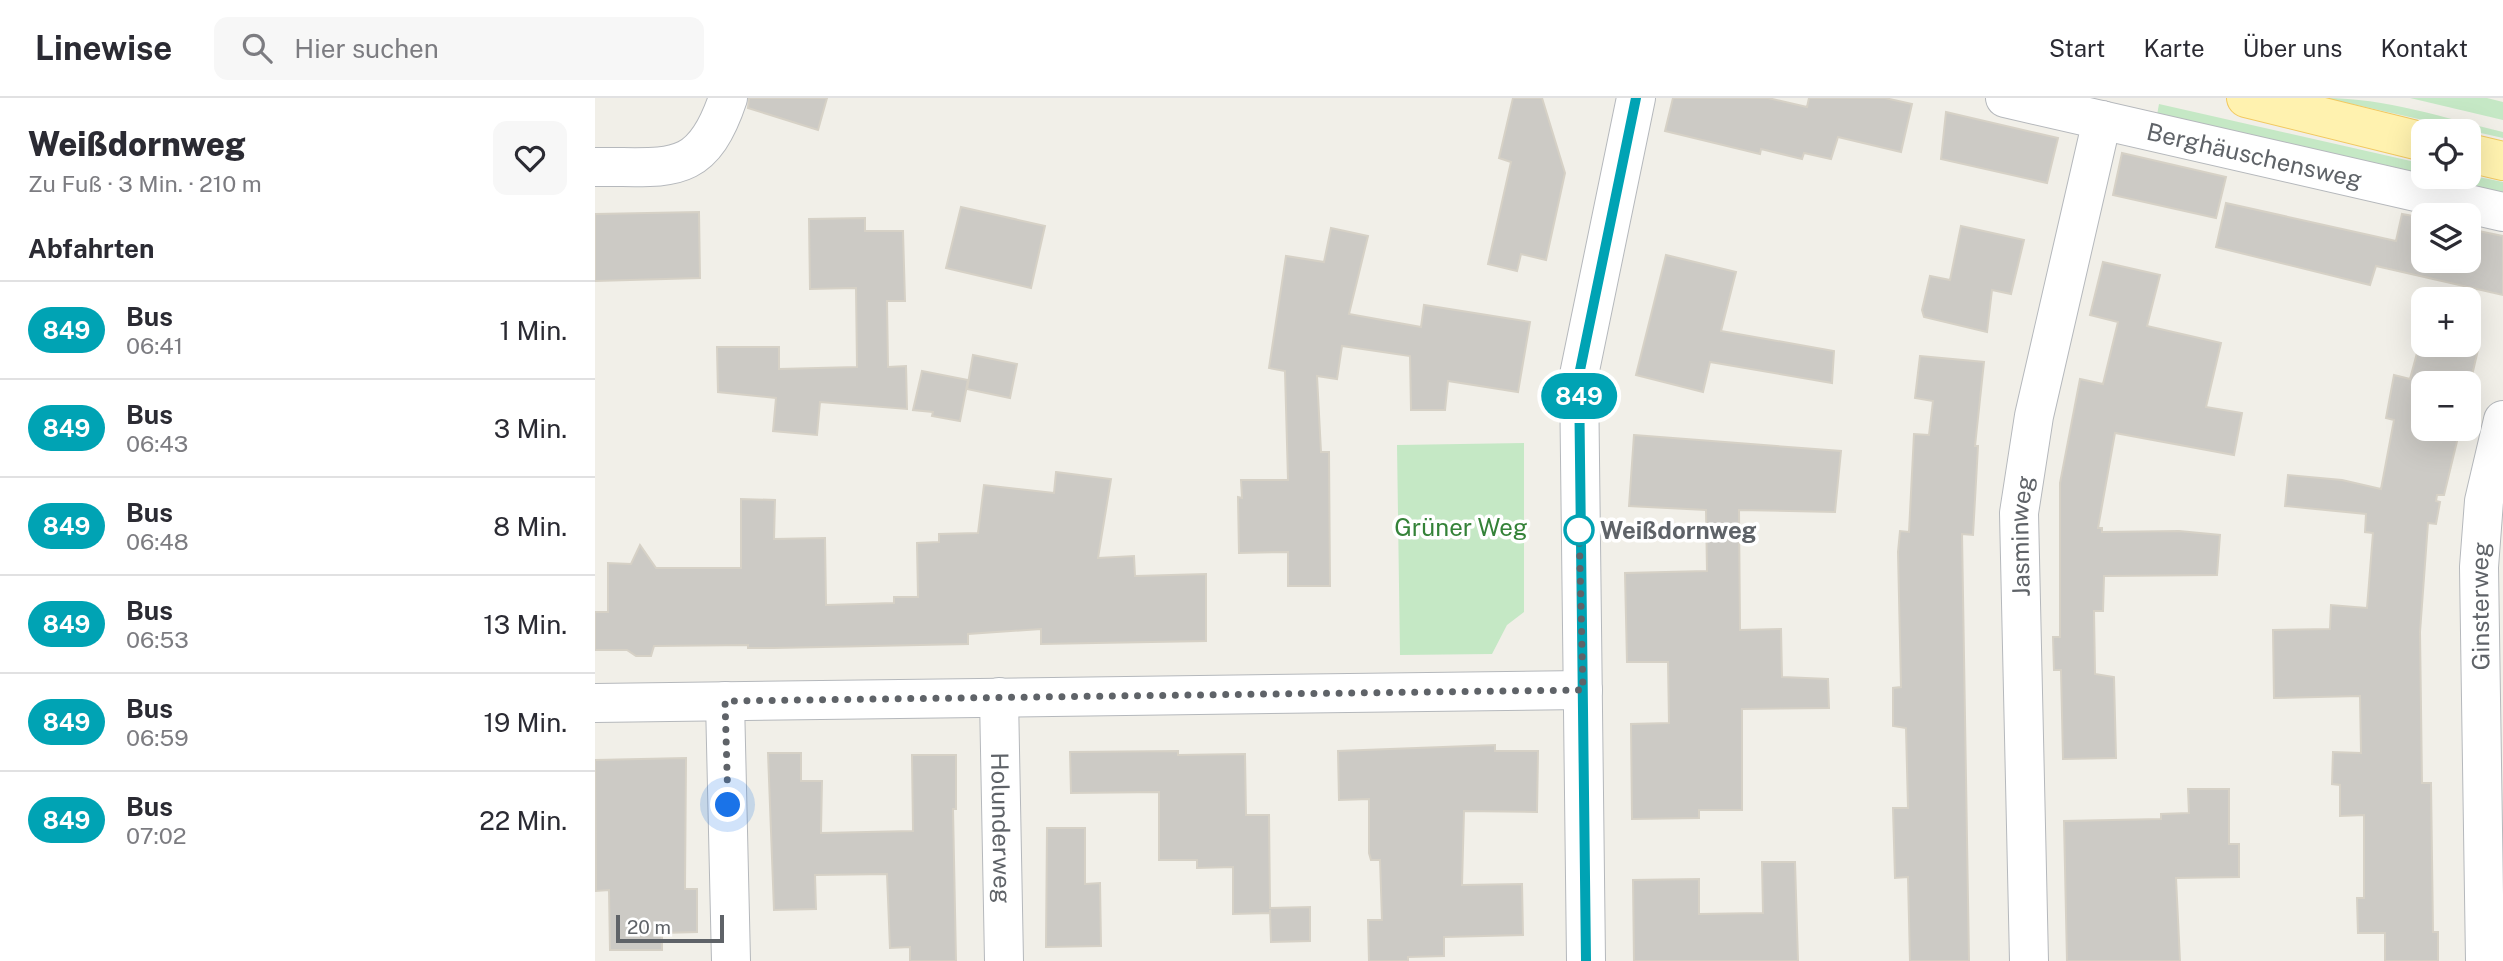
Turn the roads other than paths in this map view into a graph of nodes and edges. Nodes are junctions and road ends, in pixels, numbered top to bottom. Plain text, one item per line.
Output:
1 (728, 98) edge
2 (1636, 98) edge
3 (2005, 98) edge
4 (2246, 98) edge
5 (2102, 120) junction
6 (2411, 139) edge
7 (2481, 156) edge
8 (2503, 161) edge
9 (595, 167) edge
10 (2503, 212) edge
11 (2503, 420) edge
12 (1583, 690) junction
13 (999, 697) junction
14 (725, 701) junction
15 (595, 704) edge
16 (731, 961) edge
17 (1004, 961) edge
18 (1586, 961) edge
19 (2029, 961) edge
20 (2485, 961) edge

1 - 9 street
2 - 12 street
3 - 5 street, Berghäuschensweg
4 - 6 main road
5 - 10 street, Berghäuschensweg
5 - 19 street, Jasminweg
7 - 8 main road
11 - 20 street, Ginsterweg
12 - 13 street
12 - 18 street
13 - 14 street
13 - 17 street, Holunderweg
14 - 15 street
14 - 16 street

